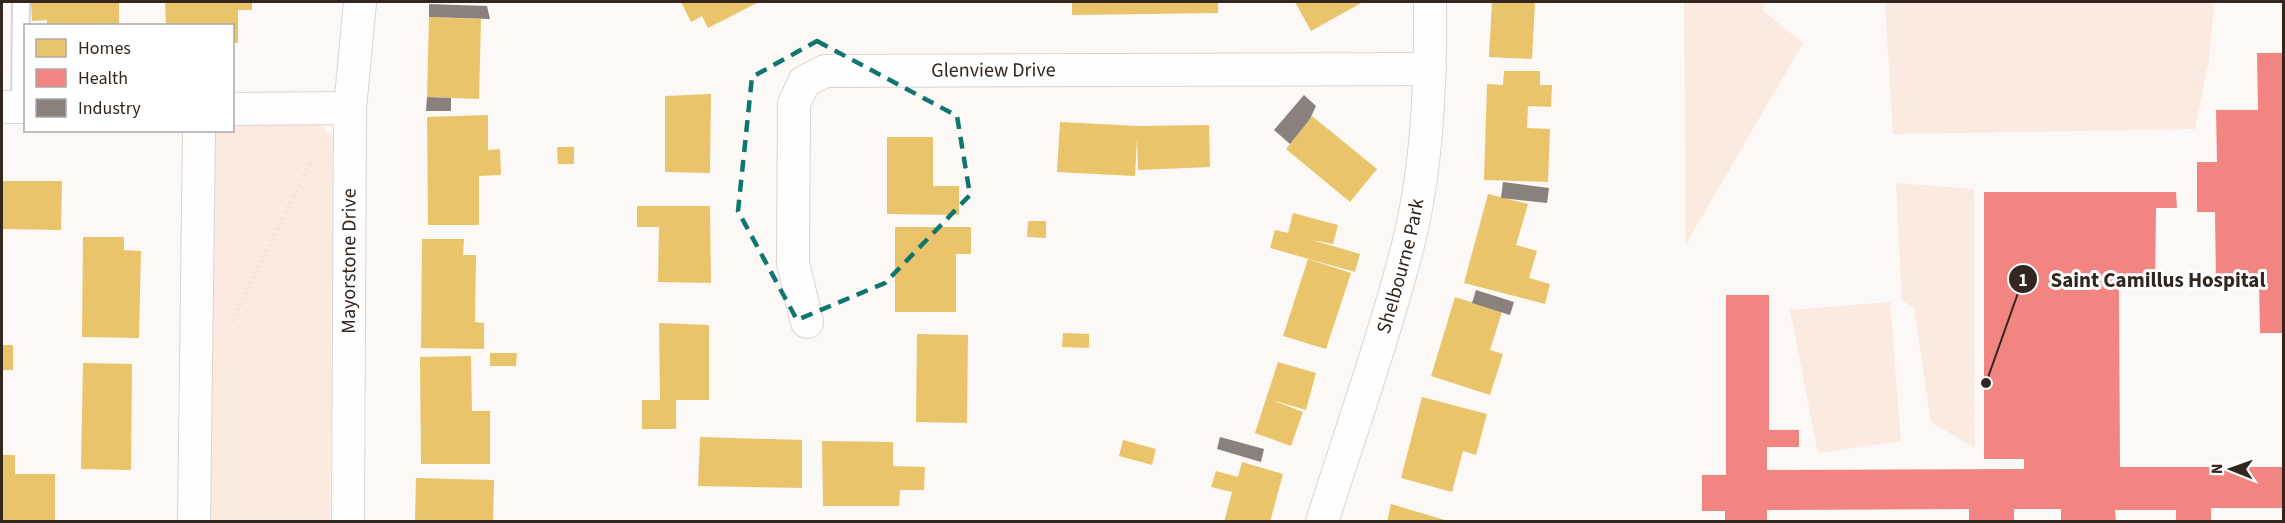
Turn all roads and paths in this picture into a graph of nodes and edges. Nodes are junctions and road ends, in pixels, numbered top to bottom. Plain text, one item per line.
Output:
1 (21, 2) edge
2 (360, 2) edge
3 (1430, 2) edge
4 (1430, 69) junction
5 (16, 107) edge
6 (344, 108) junction
7 (234, 109) edge
8 (199, 132) edge
9 (807, 322) dead end
10 (227, 332) dead end
11 (194, 522) edge
12 (348, 522) edge
13 (1322, 522) edge

1 - 5 lane
2 - 6 street, Mayorstone Drive
3 - 4 street, Shelbourne Park
4 - 9 street, Glenview Drive
4 - 13 street, Shelbourne Park
6 - 7 street
6 - 10 path
6 - 12 street, Mayorstone Drive
8 - 11 street

